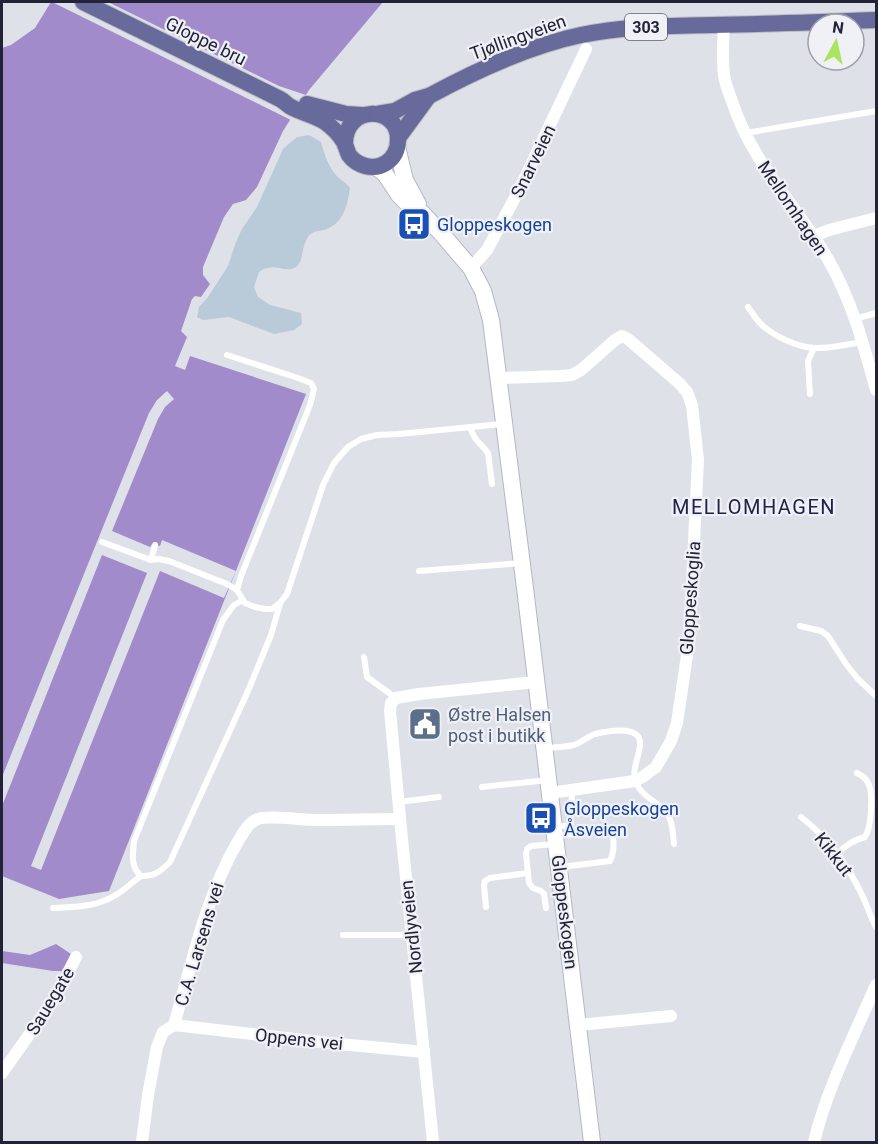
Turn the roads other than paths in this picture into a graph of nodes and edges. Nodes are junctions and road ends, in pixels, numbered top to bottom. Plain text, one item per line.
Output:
1 (83, 2) edge
2 (876, 20) edge
3 (724, 24) junction
4 (586, 49) dead end
5 (429, 96) junction
6 (876, 111) edge
7 (369, 114) junction
8 (329, 117) junction
9 (745, 133) junction
10 (398, 143) junction
11 (345, 145) junction
12 (376, 167) junction
13 (422, 213) junction
14 (876, 218) edge
15 (814, 236) junction
16 (471, 268) junction
17 (748, 307) dead end
18 (876, 313) edge
19 (855, 319) junction
20 (863, 342) junction
21 (814, 348) junction
22 (228, 355) dead end
23 (499, 378) junction
24 (876, 390) edge
25 (810, 394) dead end
26 (504, 423) junction
27 (470, 427) junction
28 (492, 484) dead end
29 (102, 542) dead end
30 (155, 545) dead end
31 (151, 560) junction
32 (522, 563) junction
33 (419, 571) dead end
34 (237, 590) junction
35 (243, 600) junction
36 (280, 603) junction
37 (800, 626) dead end
38 (364, 657) dead end
39 (536, 682) junction
40 (876, 696) edge
41 (396, 698) junction
42 (544, 748) junction
43 (857, 772) dead end
44 (635, 781) junction
45 (482, 787) dead end
46 (549, 787) junction
47 (571, 790) junction
48 (439, 797) dead end
49 (398, 802) junction
50 (801, 817) dead end
51 (400, 819) junction
52 (555, 836) junction
53 (674, 844) dead end
54 (838, 853) junction
55 (559, 867) junction
56 (528, 873) junction
57 (141, 876) junction
58 (486, 907) dead end
59 (53, 908) dead end
60 (546, 908) dead end
61 (876, 927) edge
62 (412, 934) junction
63 (342, 935) dead end
64 (76, 957) dead end
65 (876, 985) edge
66 (671, 1016) dead end
67 (174, 1025) junction
68 (578, 1025) junction
69 (424, 1052) junction
70 (2, 1073) edge
71 (142, 1143) edge
72 (433, 1143) edge
73 (592, 1143) edge
74 (814, 1143) edge

1 - 8 main road, Gloppe bru / 303
2 - 3 main road, Tjøllingveien / 303
3 - 5 main road, Tjøllingveien / 303
3 - 9 street, Mellomhagen
4 - 16 street, Snarveien
5 - 7 main road, Tjøllingveien / 303
5 - 10 main road, Tjøllingveien / 303
6 - 9 lane
7 - 8 main road, Tjøllingveien / 303
7 - 10 main road
7 - 11 main road
8 - 11 main road
9 - 15 street, Mellomhagen
10 - 12 main road, 303
10 - 13 main road, Gloppeskogen
11 - 12 main road
12 - 13 main road, Gloppeskogen
13 - 16 main road, Gloppeskogen
14 - 15 street
15 - 19 street, Mellomhagen
16 - 23 main road, Gloppeskogen
17 - 21 lane
18 - 19 lane
19 - 20 street, Mellomhagen
20 - 21 lane
20 - 24 street, Mellomhagen
21 - 25 lane
22 - 34 lane
23 - 26 main road, Gloppeskogen
23 - 44 street, Gloppeskoglia
26 - 27 lane
26 - 32 main road, Gloppeskogen
27 - 28 lane
27 - 36 lane
29 - 31 lane
30 - 31 lane
31 - 34 lane
32 - 33 lane
32 - 39 main road, Gloppeskogen
34 - 35 lane
35 - 36 lane
35 - 57 lane
36 - 57 lane
37 - 40 lane
38 - 41 lane
39 - 41 street
39 - 42 main road, Gloppeskogen
41 - 49 street, Nordlyveien
42 - 44 lane
42 - 46 main road, Gloppeskogen
43 - 54 lane
44 - 47 street, Gloppeskoglia
44 - 53 lane
45 - 46 lane
46 - 47 street, Gloppeskoglia
46 - 52 main road, Gloppeskogen
47 - 52 lane
48 - 49 lane
49 - 51 street, Nordlyveien
50 - 54 lane, Kikkut
51 - 62 street, Nordlyveien
51 - 67 street, C.A. Larsens vei
52 - 55 main road, Gloppeskogen
52 - 55 lane
52 - 56 lane
54 - 61 lane, Kikkut
55 - 68 main road, Gloppeskogen
56 - 58 lane
56 - 60 lane
57 - 59 lane
62 - 63 lane
62 - 69 street, Nordlyveien
64 - 70 street, Sauegate
65 - 74 street
66 - 68 street
67 - 69 street, Oppens vei
67 - 71 street, C.A. Larsens vei
68 - 73 main road, Gloppeskogen
69 - 72 street, Nordlyveien

